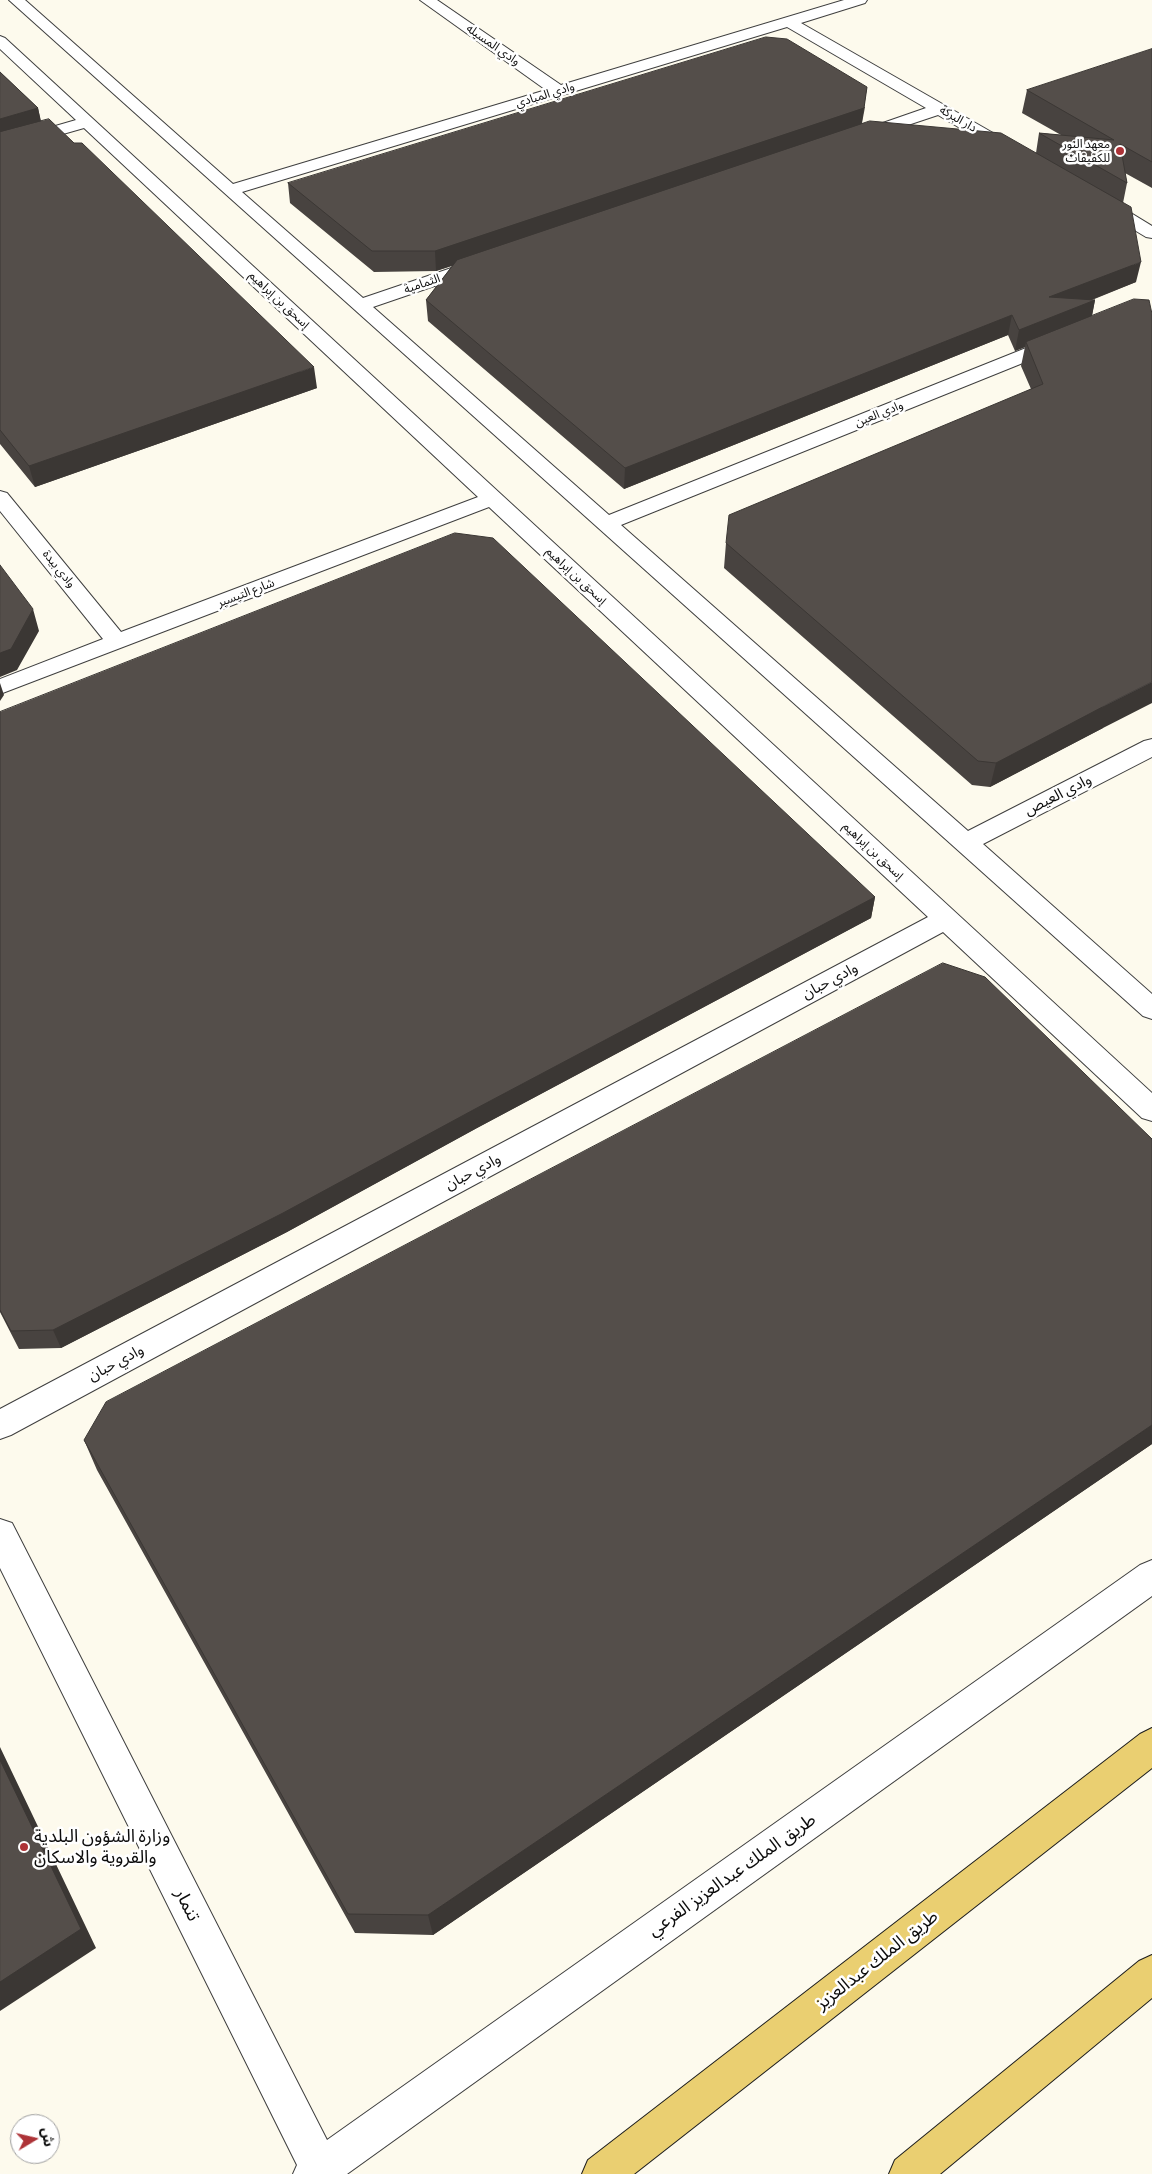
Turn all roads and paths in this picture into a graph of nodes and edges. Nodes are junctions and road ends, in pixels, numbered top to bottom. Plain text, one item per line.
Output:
1 (16, 0) edge
2 (427, 0) edge
3 (860, 0) edge
4 (789, 22) junction
5 (0, 41) edge
6 (559, 91) junction
7 (939, 109) junction
8 (88, 122) junction
9 (846, 140) edge
10 (0, 147) edge
11 (1024, 158) edge
12 (230, 190) junction
13 (1084, 193) edge
14 (1152, 233) edge
15 (500, 257) edge
16 (359, 305) junction
17 (1078, 334) edge
18 (0, 497) edge
19 (493, 498) junction
20 (606, 524) junction
21 (117, 642) junction
22 (0, 687) edge
23 (1152, 747) edge
24 (965, 843) junction
25 (946, 919) junction
26 (1152, 1009) edge
27 (1152, 1110) edge
28 (0, 1425) edge
29 (0, 1534) edge
30 (1152, 1576) edge
31 (1152, 1746) edge
32 (1152, 1974) edge
33 (316, 2172) edge
34 (602, 2174) edge
35 (909, 2174) edge

1 - 12 street
2 - 6 street, وادي المسيله
3 - 4 street, وادي المبادي
4 - 6 street, وادي المبادي
4 - 7 street, دار البركة
5 - 8 street, إسحق بن إبراهيم
6 - 12 street, وادي المبادي
7 - 9 street
7 - 11 street, دار البركة
8 - 10 street
8 - 19 street, إسحق بن إبراهيم
12 - 16 street
13 - 14 street
15 - 16 street, الثمامية
16 - 20 street
17 - 20 street, وادي العين
18 - 21 street, وادي بيدة
19 - 21 street, شارع التيسير
19 - 25 street, إسحق بن إبراهيم
20 - 24 street
21 - 22 street, شارع التيسير
23 - 24 street, وادي العيص
24 - 26 street
25 - 27 street, إسحق بن إبراهيم
25 - 28 street, وادي حبان
29 - 33 street, تنمار
30 - 33 street, طريق الملك عبدالعزيز الفرعي
31 - 34 main road, طريق الملك عبدالعزيز
32 - 35 main road

